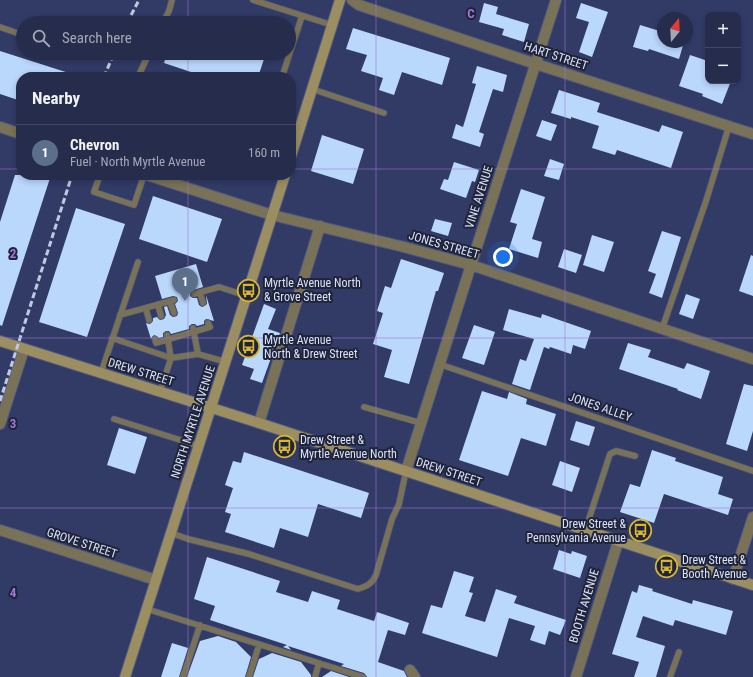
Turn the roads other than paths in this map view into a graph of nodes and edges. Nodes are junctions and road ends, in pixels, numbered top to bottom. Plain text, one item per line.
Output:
1 (172, 0) edge
2 (252, 0) edge
3 (340, 0) edge
4 (352, 0) edge
5 (556, 0) edge
6 (167, 16) edge
7 (302, 16) junction
8 (332, 25) junction
9 (0, 27) edge
10 (16, 33) edge
11 (296, 34) edge
12 (146, 60) edge
13 (288, 60) edge
14 (536, 64) junction
15 (140, 72) edge
16 (284, 72) edge
17 (312, 88) junction
18 (384, 113) dead end
19 (0, 126) edge
20 (729, 126) junction
21 (296, 129) edge
22 (16, 132) edge
23 (753, 134) edge
24 (98, 180) edge
25 (142, 180) edge
26 (164, 180) edge
27 (283, 180) edge
28 (272, 215) junction
29 (320, 226) junction
30 (138, 262) dead end
31 (471, 265) junction
32 (247, 296) junction
33 (203, 303) dead end
34 (158, 305) junction
35 (146, 309) junction
36 (174, 313) dead end
37 (120, 315) junction
38 (161, 316) dead end
39 (149, 320) dead end
40 (208, 323) dead end
41 (662, 329) junction
42 (193, 330) junction
43 (167, 337) junction
44 (112, 338) junction
45 (155, 339) dead end
46 (0, 342) edge
47 (24, 349) junction
48 (198, 354) junction
49 (171, 358) junction
50 (753, 358) edge
51 (226, 362) junction
52 (439, 364) junction
53 (101, 373) junction
54 (160, 392) junction
55 (364, 407) dead end
56 (211, 408) junction
57 (114, 419) dead end
58 (259, 423) junction
59 (421, 423) junction
60 (0, 424) edge
61 (199, 446) junction
62 (635, 456) dead end
63 (753, 471) edge
64 (406, 472) junction
65 (753, 517) edge
66 (0, 530) edge
67 (585, 531) junction
68 (171, 533) junction
69 (618, 542) junction
70 (733, 579) junction
71 (156, 580) junction
72 (753, 586) edge
73 (147, 609) junction
74 (200, 625) junction
75 (259, 645) junction
76 (679, 652) dead end
77 (319, 664) junction
78 (125, 677) edge
79 (183, 677) edge
80 (249, 677) edge
81 (315, 677) edge
82 (363, 677) edge
83 (576, 677) edge
84 (670, 677) edge

1 - 6 lane
2 - 7 lane
3 - 8 main road
4 - 14 street, HART STREET
5 - 14 street, VINE AVENUE
7 - 8 lane
7 - 11 lane
8 - 17 main road
9 - 10 lane
12 - 15 lane
13 - 16 lane
14 - 20 street, HART STREET
14 - 31 street, VINE AVENUE
17 - 18 lane
17 - 21 main road
19 - 22 street
20 - 23 street, HART STREET
20 - 41 lane
24 - 25 lane
26 - 28 street, JONES STREET
27 - 28 main road, NORTH MYRTLE AVENUE
28 - 29 street, JONES STREET
28 - 32 main road, NORTH MYRTLE AVENUE
29 - 31 street, JONES STREET
29 - 58 street
30 - 37 lane
31 - 41 street, JONES STREET
31 - 52 street, VINE AVENUE
32 - 33 lane
32 - 51 main road, NORTH MYRTLE AVENUE
34 - 35 lane
34 - 36 lane
34 - 38 lane
35 - 37 lane
35 - 39 lane
37 - 44 lane
40 - 42 lane
41 - 50 street, JONES STREET
42 - 43 lane
42 - 48 lane
43 - 45 lane
43 - 49 lane
44 - 49 lane
44 - 53 lane
46 - 47 main road, DREW STREET
47 - 53 main road, DREW STREET
47 - 60 street
48 - 49 lane
48 - 51 lane
49 - 54 lane
51 - 56 main road, NORTH MYRTLE AVENUE
52 - 59 street, VINE AVENUE
52 - 63 lane, JONES ALLEY
53 - 54 main road, DREW STREET
54 - 56 main road, DREW STREET
55 - 59 lane
56 - 58 main road, DREW STREET
56 - 61 main road, NORTH MYRTLE AVENUE
57 - 61 lane
58 - 64 main road, DREW STREET
59 - 64 street, VINE AVENUE
61 - 68 main road, NORTH MYRTLE AVENUE
62 - 67 lane
64 - 67 main road, DREW STREET
64 - 68 lane
65 - 70 street
66 - 71 street, GROVE STREET
67 - 69 main road, DREW STREET
68 - 71 main road, NORTH MYRTLE AVENUE
69 - 70 main road, DREW STREET
69 - 83 street, BOOTH AVENUE
70 - 72 main road, DREW STREET
71 - 73 main road, NORTH MYRTLE AVENUE
73 - 74 lane
73 - 78 main road, NORTH MYRTLE AVENUE
74 - 75 lane
74 - 79 lane
75 - 77 lane
75 - 80 lane
76 - 84 lane
77 - 81 lane
77 - 82 lane

